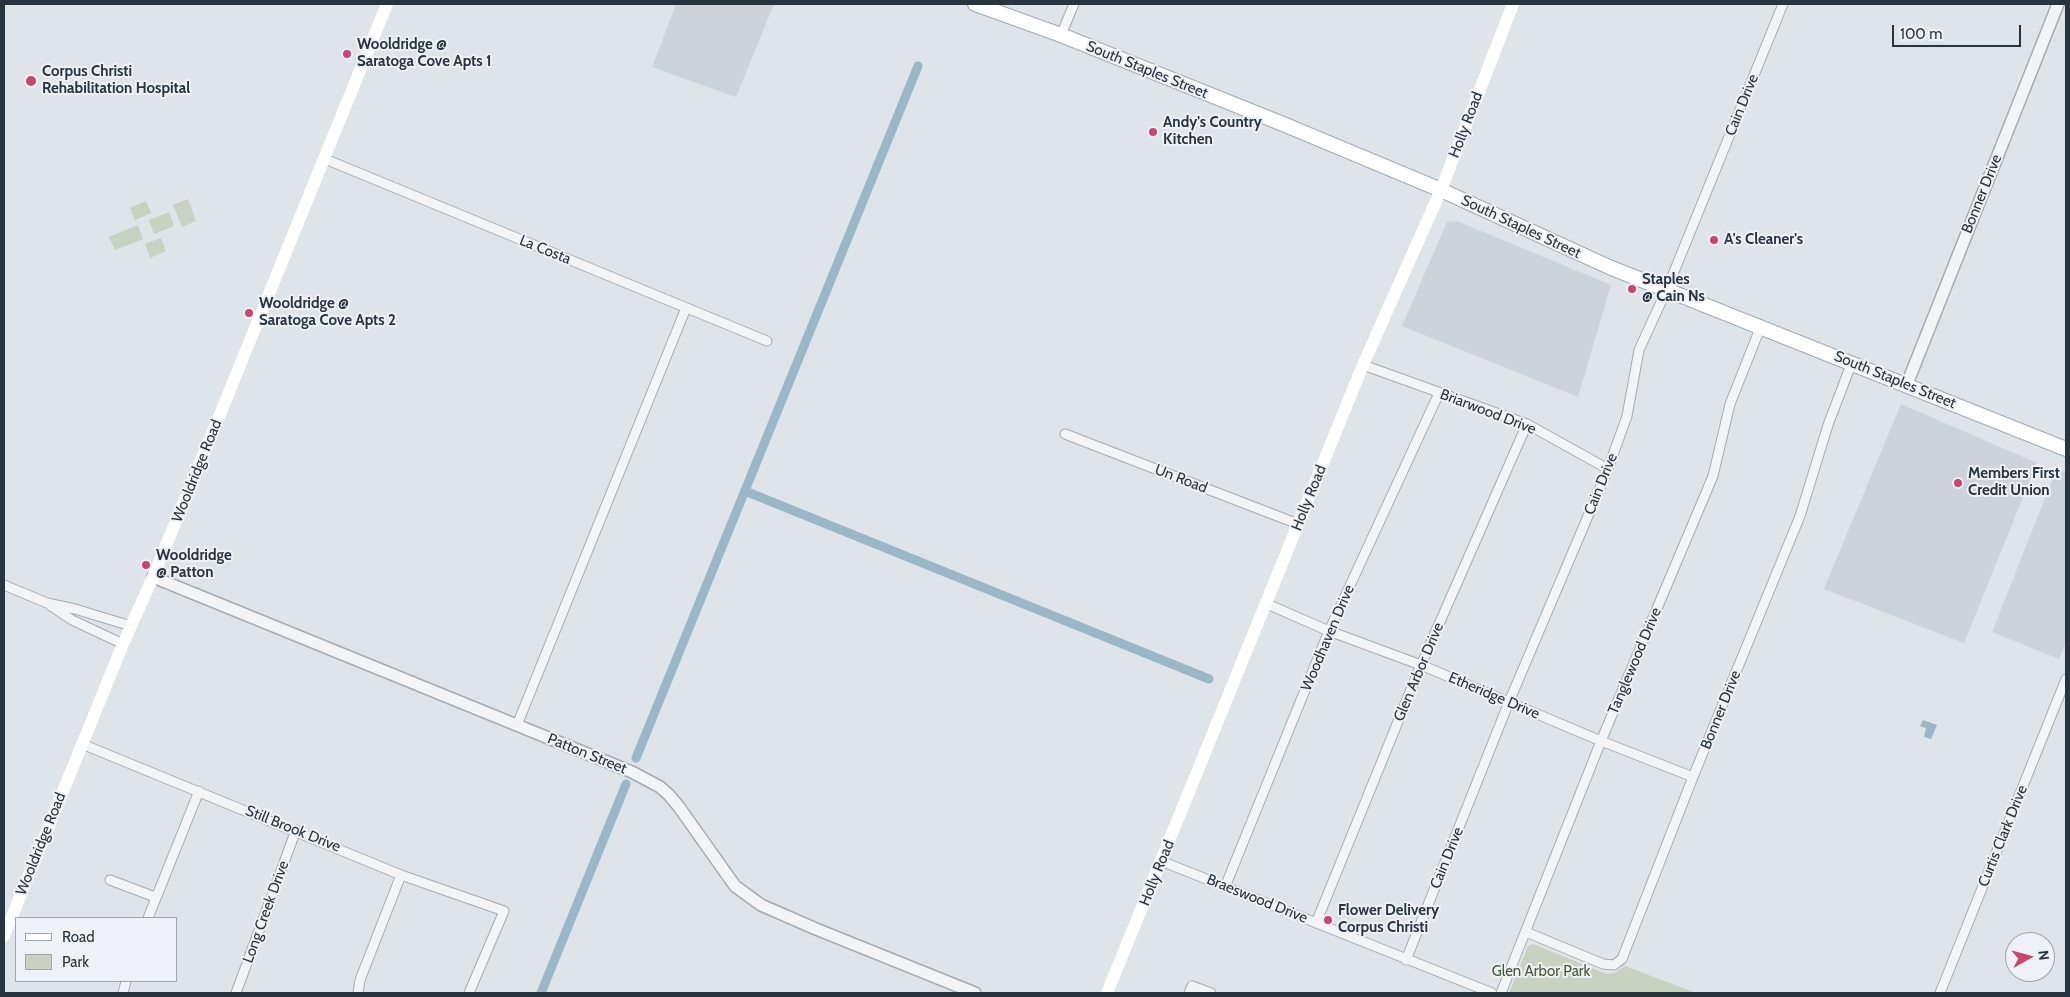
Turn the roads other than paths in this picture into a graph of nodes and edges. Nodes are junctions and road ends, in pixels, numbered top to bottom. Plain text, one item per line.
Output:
1 (387, 4) edge
2 (975, 4) edge
3 (1074, 4) edge
4 (1513, 4) edge
5 (1783, 4) edge
6 (2058, 4) edge
7 (1062, 35) junction
8 (325, 159) junction
9 (1441, 190) junction
10 (1667, 289) junction
11 (686, 308) junction
12 (1761, 326) junction
13 (766, 341) dead end
14 (1852, 362) junction
15 (1363, 365) junction
16 (1907, 384) junction
17 (1439, 393) junction
18 (1527, 424) junction
19 (1065, 434) dead end
20 (2066, 449) edge
21 (1608, 469) junction
22 (1298, 524) junction
23 (153, 577) junction
24 (4, 585) edge
25 (47, 603) junction
26 (1267, 604) junction
27 (131, 626) junction
28 (1330, 631) junction
29 (123, 644) junction
30 (1421, 665) junction
31 (2066, 679) edge
32 (1509, 702) junction
33 (517, 725) junction
34 (1601, 742) junction
35 (82, 744) junction
36 (1693, 778) junction
37 (199, 791) junction
38 (296, 830) junction
39 (1162, 861) junction
40 (401, 875) junction
41 (110, 880) dead end
42 (1225, 887) junction
43 (155, 897) junction
44 (148, 917) edge
45 (1316, 923) junction
46 (1526, 932) junction
47 (4, 936) edge
48 (1406, 960) junction
49 (1191, 989) edge
50 (236, 993) edge
51 (358, 993) edge
52 (469, 993) edge
53 (975, 993) edge
54 (1107, 993) edge
55 (1211, 993) edge
56 (1492, 993) edge
57 (1501, 993) edge
58 (1940, 993) edge

1 - 8 main road, Wooldridge Road
2 - 7 main road, South Staples Street
3 - 7 street
4 - 9 main road, Holly Road
5 - 10 street, Cain Drive
6 - 16 street, Bonner Drive
7 - 9 main road, South Staples Street
8 - 11 street, La Costa
8 - 23 main road, Wooldridge Road
9 - 10 main road, South Staples Street
9 - 15 main road, Holly Road
10 - 12 main road, South Staples Street
10 - 21 street, Cain Drive
11 - 13 street, La Costa
11 - 33 street
12 - 14 main road, South Staples Street
12 - 34 street, Tanglewood Drive
14 - 16 main road, South Staples Street
14 - 36 street, Bonner Drive
15 - 17 street, Briarwood Drive
15 - 22 main road, Holly Road
16 - 20 main road, South Staples Street
17 - 18 street, Briarwood Drive
17 - 28 street, Woodhaven Drive
18 - 21 street, Briarwood Drive
18 - 30 street, Glen Arbor Drive
19 - 22 street, Un Road
21 - 32 street, Cain Drive
22 - 26 main road, Holly Road
23 - 27 main road, Wooldridge Road
23 - 33 street, Patton Street
24 - 25 street
25 - 27 street
25 - 29 street
26 - 28 street, Etheridge Drive
26 - 39 main road, Holly Road
27 - 29 main road, Wooldridge Road
28 - 30 street, Etheridge Drive
28 - 42 street, Woodhaven Drive
29 - 35 main road, Wooldridge Road
30 - 32 street, Etheridge Drive
30 - 45 street, Glen Arbor Drive
31 - 58 street, Curtis Clark Drive
32 - 34 street, Etheridge Drive
32 - 48 street, Cain Drive
33 - 53 street, Patton Street
34 - 36 street, Etheridge Drive
34 - 46 street, Tanglewood Drive
35 - 37 street, Still Brook Drive
35 - 47 main road, Wooldridge Road
36 - 46 street, Bonner Drive
37 - 38 street, Still Brook Drive
37 - 43 street
38 - 40 street, Still Brook Drive
38 - 50 street, Long Creek Drive
39 - 42 street, Braeswood Drive
39 - 54 main road, Holly Road
40 - 51 street
40 - 52 street, Still Brook Drive
41 - 43 street
42 - 45 street, Braeswood Drive
43 - 44 street
45 - 48 street, Braeswood Drive
46 - 57 street, Tanglewood Drive
48 - 56 street, Braeswood Drive
49 - 55 street

